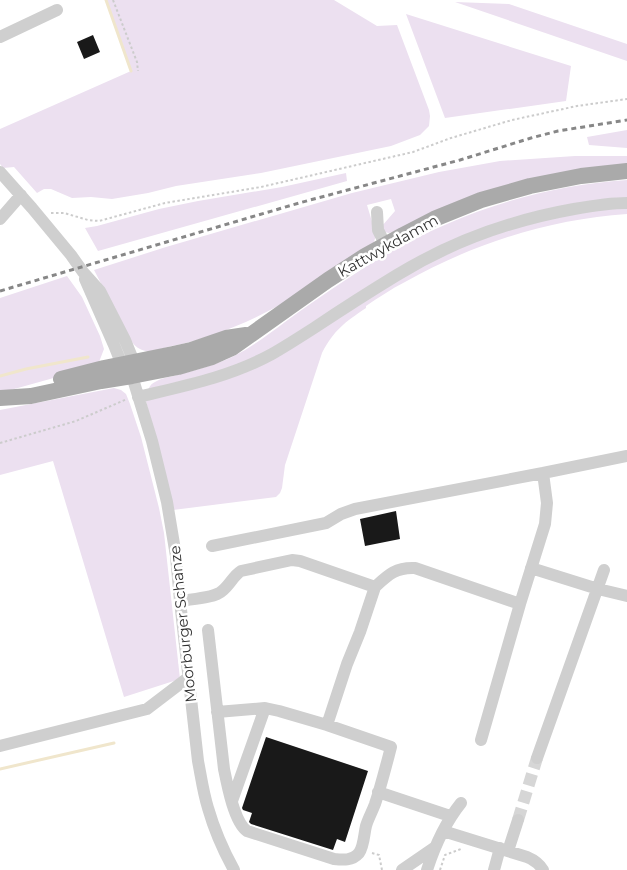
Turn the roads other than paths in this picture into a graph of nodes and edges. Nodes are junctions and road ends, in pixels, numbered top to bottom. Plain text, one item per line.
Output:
1 (57, 10) dead end
2 (0, 37) edge
3 (627, 171) edge
4 (0, 172) edge
5 (21, 195) junction
6 (627, 203) edge
7 (377, 212) dead end
8 (0, 218) edge
9 (385, 244) junction
10 (129, 368) junction
11 (138, 397) junction
12 (0, 398) edge
13 (627, 456) edge
14 (542, 473) junction
15 (212, 546) dead end
16 (531, 568) junction
17 (604, 570) dead end
18 (375, 587) junction
19 (598, 589) junction
20 (627, 596) edge
21 (180, 601) junction
22 (520, 604) junction
23 (208, 630) dead end
24 (189, 677) junction
25 (265, 708) junction
26 (217, 712) junction
27 (327, 725) junction
28 (481, 740) dead end
29 (0, 746) edge
30 (537, 758) tunnel mouth
31 (378, 792) junction
32 (232, 801) junction
33 (461, 802) dead end
34 (450, 816) junction
35 (518, 820) tunnel mouth
36 (443, 831) junction
37 (434, 848) junction
38 (504, 850) junction
39 (234, 870) edge
40 (402, 870) edge
41 (427, 870) edge
42 (494, 870) edge
43 (543, 870) edge

1 - 2 street
3 - 9 main road, Kattwykdamm
4 - 5 street, Moorburger Schanze
5 - 8 street
5 - 10 street, Moorburger Schanze
6 - 11 street
7 - 9 street
9 - 10 main road, Kattwykdamm
10 - 11 street, Moorburger Schanze
10 - 12 main road, Kattwykdamm
11 - 21 street, Moorburger Schanze
13 - 14 street
14 - 15 street
14 - 16 street
16 - 19 street
16 - 22 street
17 - 19 street
18 - 21 street
18 - 22 street
18 - 27 street
19 - 20 street
19 - 30 street
21 - 24 street, Moorburger Schanze
22 - 28 street
23 - 26 street
24 - 29 street
24 - 39 street, Moorburger Schanze
25 - 26 street
25 - 27 street
25 - 32 street
26 - 32 street
27 - 31 street
31 - 32 street
31 - 34 street
33 - 34 street
34 - 36 street
35 - 38 street
36 - 37 street
36 - 38 street
37 - 40 street
37 - 41 street
38 - 42 street
38 - 43 street

